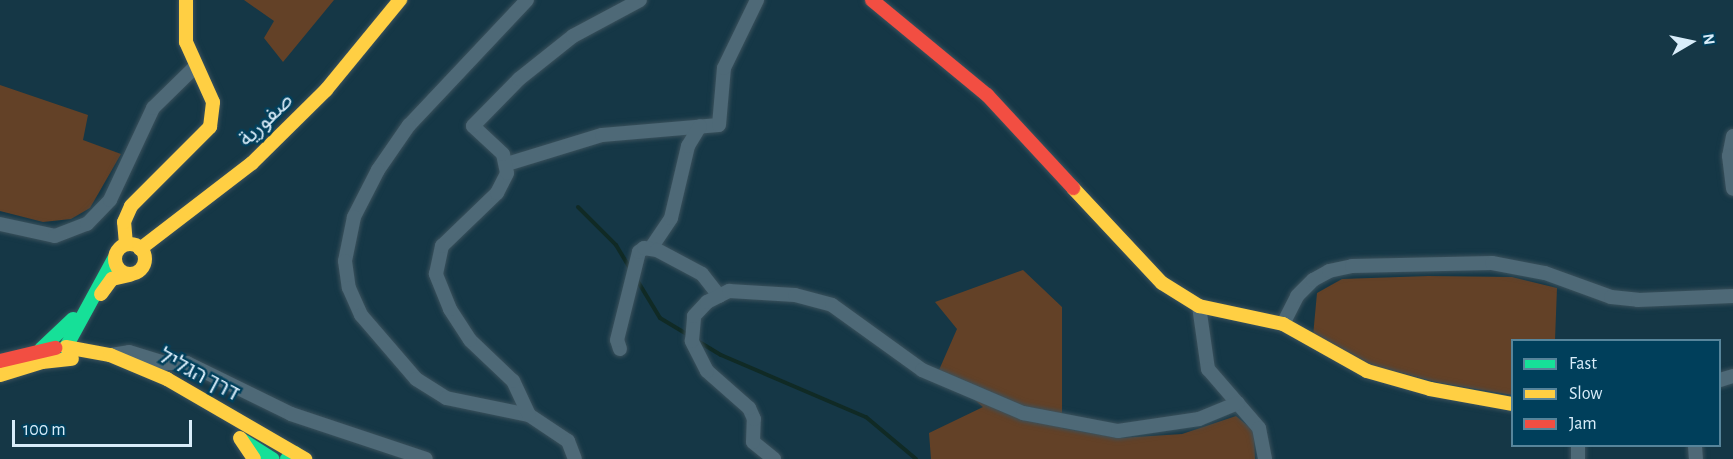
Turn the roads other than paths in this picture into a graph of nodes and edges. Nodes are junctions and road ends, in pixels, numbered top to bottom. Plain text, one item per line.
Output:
1 (186, 0) edge
2 (400, 0) edge
3 (527, 0) edge
4 (640, 0) edge
5 (757, 0) edge
6 (872, 0) edge
7 (196, 66) junction
8 (700, 126) junction
9 (1733, 136) edge
10 (1731, 156) edge
11 (507, 164) junction
12 (1733, 189) edge
13 (0, 224) edge
14 (126, 244) junction
15 (651, 248) junction
16 (140, 249) junction
17 (114, 259) junction
18 (130, 275) junction
19 (719, 296) junction
20 (1733, 296) edge
21 (1199, 306) junction
22 (88, 307) junction
23 (1282, 324) junction
24 (41, 349) junction
25 (621, 349) dead end
26 (71, 351) junction
27 (106, 354) junction
28 (0, 361) edge
29 (0, 375) edge
30 (1238, 403) junction
31 (1511, 404) edge
32 (529, 415) junction
33 (240, 438) junction
34 (295, 458) edge
35 (254, 459) edge
36 (272, 459) edge
37 (426, 459) edge
38 (575, 459) edge
39 (774, 459) edge
40 (1265, 459) edge

1 - 7 main road
2 - 16 main road, صفورية
3 - 32 street
4 - 11 street
5 - 8 street
6 - 21 main road
7 - 13 street
7 - 14 main road
8 - 11 street
8 - 15 street
9 - 10 street
10 - 12 street
11 - 32 street
14 - 16 main road
14 - 17 main road
15 - 19 street
15 - 25 street
16 - 18 main road
17 - 18 main road
17 - 22 main road
18 - 22 main road
19 - 30 street
19 - 39 street
20 - 23 street
21 - 23 main road
21 - 30 street
22 - 24 main road
22 - 26 main road
22 - 27 main road
23 - 31 main road
24 - 26 main road
24 - 28 main road
26 - 27 main road, דרך הגליל
26 - 29 main road
26 - 33 main road, דרך הגליל
27 - 34 main road, דרך הגליל
27 - 37 street
30 - 40 street
32 - 38 street
33 - 35 main road
33 - 36 main road, דרך הגליל

